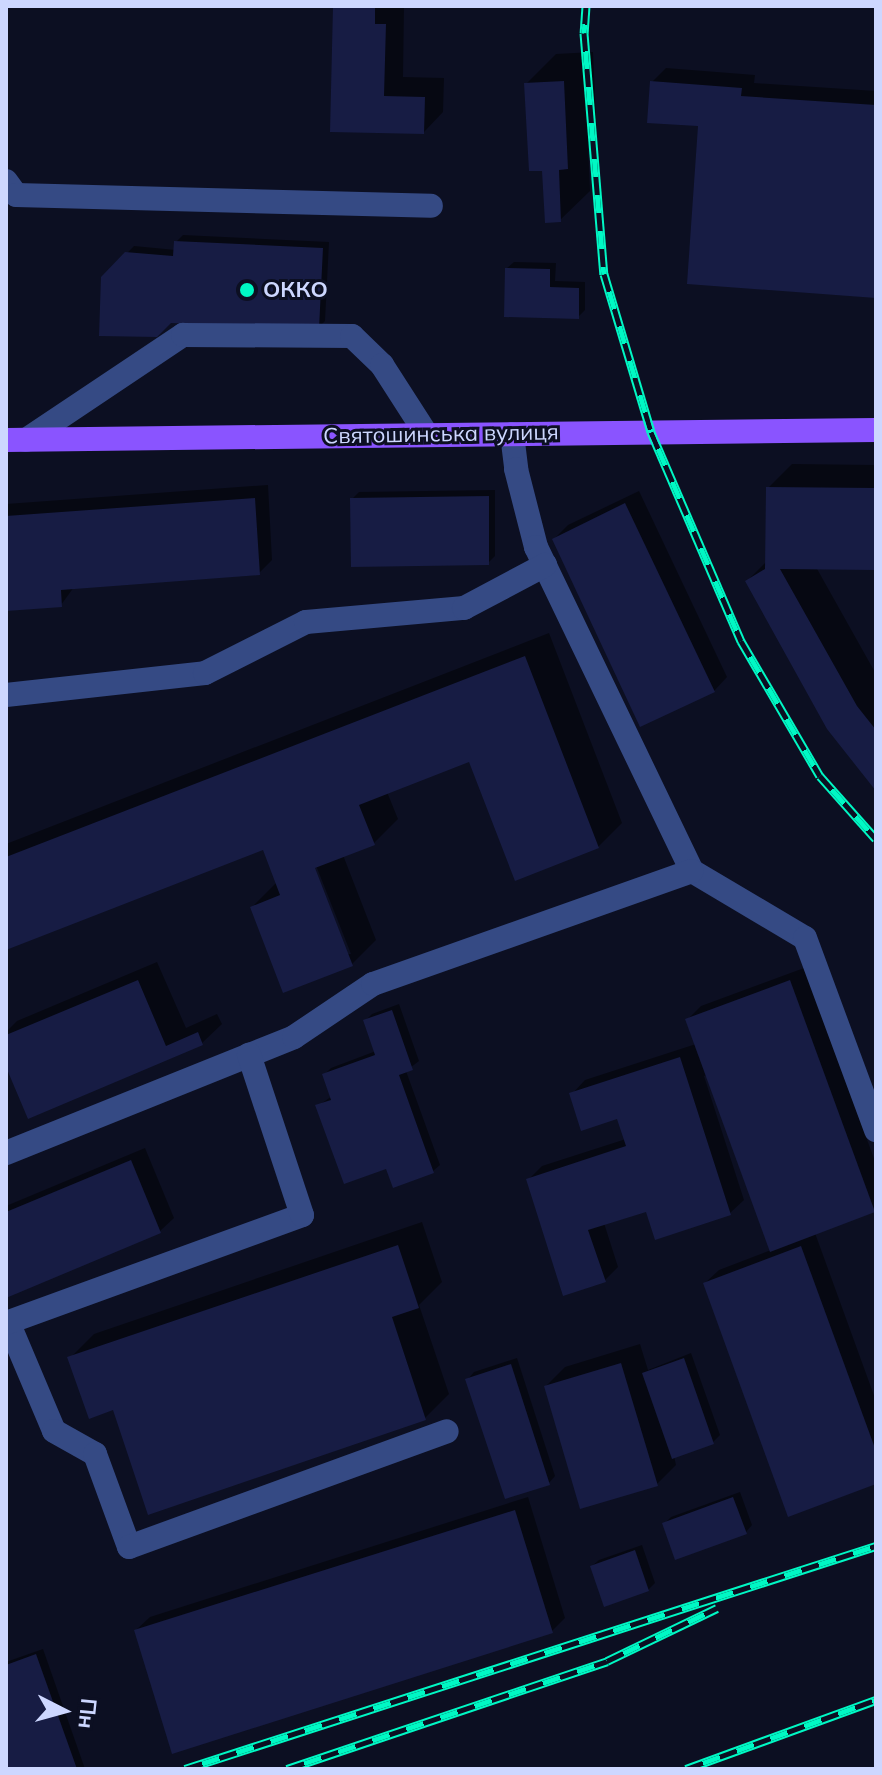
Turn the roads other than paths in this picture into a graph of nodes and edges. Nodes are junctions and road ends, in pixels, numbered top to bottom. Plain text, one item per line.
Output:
1 (6, 181) edge
2 (431, 206) dead end
3 (876, 430) edge
4 (512, 434) junction
5 (427, 435) junction
6 (16, 440) edge
7 (545, 565) junction
8 (6, 695) edge
9 (692, 871) junction
10 (249, 1055) junction
11 (876, 1130) edge
12 (6, 1153) edge
13 (7, 1322) edge
14 (447, 1431) dead end

1 - 2 lane
3 - 4 main road, Святошинська вулиця
4 - 5 main road, Святошинська вулиця
4 - 7 lane
5 - 6 main road, Святошинська вулиця
5 - 6 lane
7 - 8 lane
7 - 9 lane
9 - 10 lane
9 - 11 lane
10 - 12 lane
10 - 13 lane
13 - 14 lane

